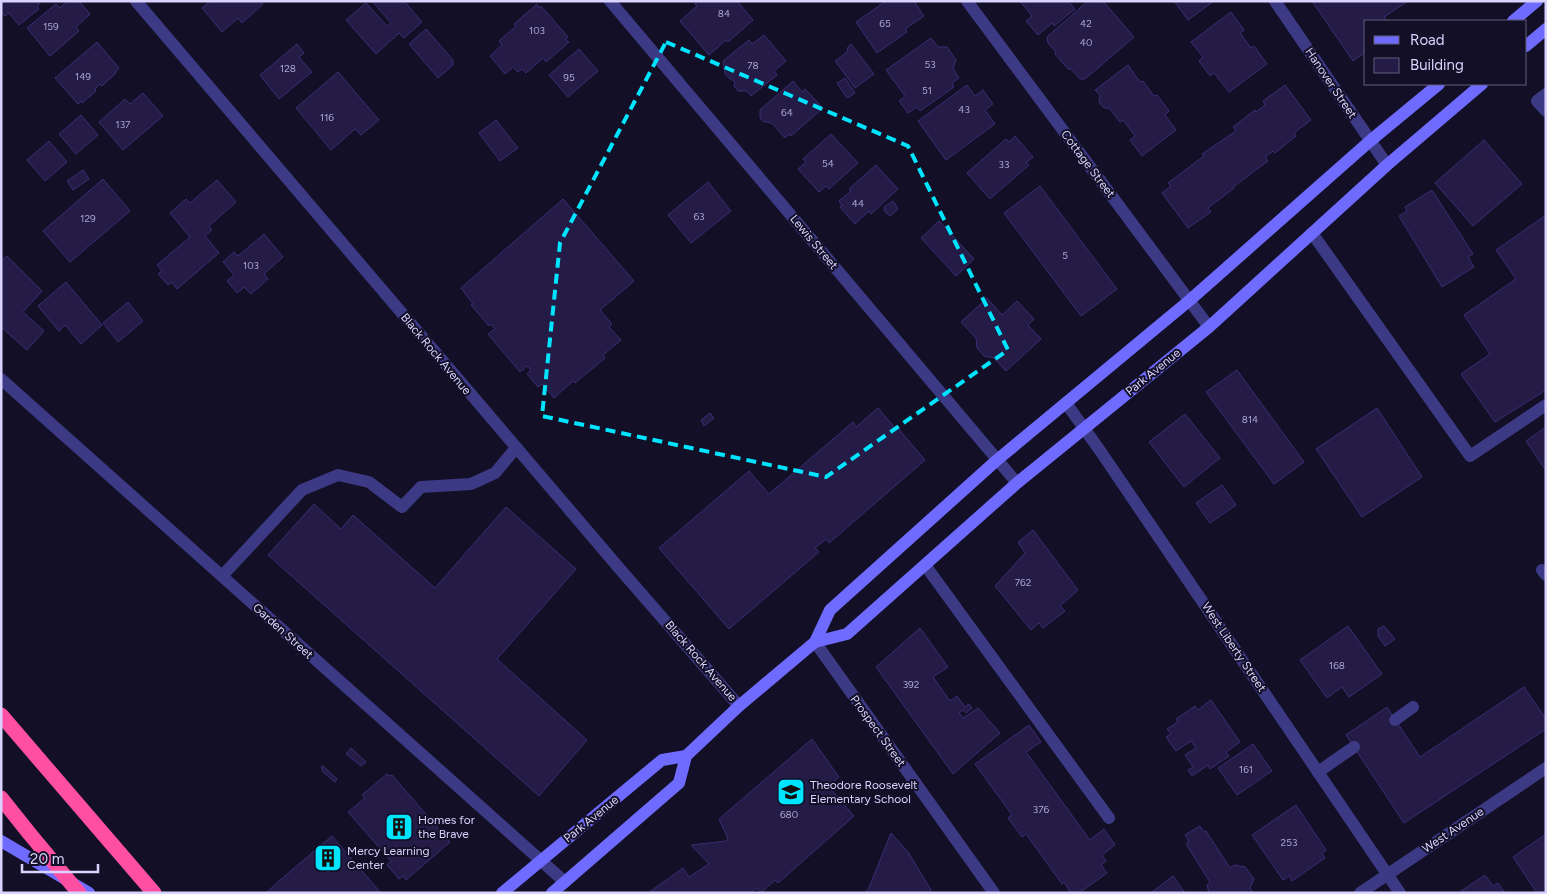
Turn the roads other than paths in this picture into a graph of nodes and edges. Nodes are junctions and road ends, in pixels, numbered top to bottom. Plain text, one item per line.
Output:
1 (136, 1) edge
2 (610, 1) edge
3 (967, 1) edge
4 (1275, 1) edge
5 (1537, 1) edge
6 (1515, 20) edge
7 (1546, 29) edge
8 (1527, 45) edge
9 (1438, 85) edge
10 (1481, 85) edge
11 (1546, 94) edge
12 (1546, 111) edge
13 (1370, 141) junction
14 (1387, 165) junction
15 (1312, 233) junction
16 (1190, 300) junction
17 (1210, 327) junction
18 (1, 379) edge
19 (1066, 403) junction
20 (1546, 405) edge
21 (1084, 428) junction
22 (516, 448) junction
23 (997, 460) junction
24 (1017, 483) junction
25 (925, 565) junction
26 (222, 576) junction
27 (814, 642) junction
28 (739, 706) junction
29 (1414, 707) dead end
30 (1, 715) edge
31 (1395, 720) dead end
32 (1354, 748) dead end
33 (686, 756) junction
34 (1546, 768) edge
35 (1318, 772) junction
36 (1, 798) edge
37 (1109, 818) dead end
38 (29, 833) junction
39 (1, 841) edge
40 (542, 860) junction
41 (1388, 874) junction
42 (565, 882) junction
43 (74, 893) edge
44 (79, 893) edge
45 (89, 893) edge
46 (154, 893) edge
47 (502, 893) edge
48 (552, 893) edge
49 (994, 893) edge
50 (1360, 893) edge
51 (1400, 893) edge

1 - 22 street, Black Rock Avenue
2 - 23 street, Lewis Street
3 - 16 street, Cottage Street
4 - 13 street, Hanover Street
5 - 6 main road
7 - 8 main road
9 - 13 main road, Park Avenue
10 - 14 main road, Park Avenue
11 - 12 street
13 - 14 street, Hanover Street
13 - 16 main road, Park Avenue
14 - 15 main road, Park Avenue
15 - 17 main road, Park Avenue
15 - 20 street
16 - 17 street, Cottage Street
16 - 19 main road, Park Avenue
17 - 21 main road, Park Avenue
18 - 26 street, Garden Street
19 - 21 street, West Liberty Street
19 - 23 main road, Park Avenue
21 - 24 main road, Park Avenue
21 - 35 street, West Liberty Street
22 - 26 street
22 - 28 street, Black Rock Avenue
23 - 24 street, Lewis Street
23 - 27 main road, Park Avenue
24 - 25 main road, Park Avenue
25 - 27 main road, Park Avenue
25 - 37 street
26 - 40 street, Garden Street
27 - 28 main road, Park Avenue
27 - 49 street, Prospect Street
28 - 33 main road, Park Avenue
29 - 31 street
30 - 46 highway
32 - 35 street
33 - 40 main road, Park Avenue
33 - 42 main road
34 - 41 street, West Avenue
35 - 41 street, West Liberty Street
36 - 38 highway
38 - 43 highway, bridge
38 - 44 highway, bridge
39 - 45 main road
40 - 42 street, Garden Street
40 - 47 main road, Park Avenue
41 - 50 street, West Avenue
41 - 51 street, West Liberty Street
42 - 48 main road

